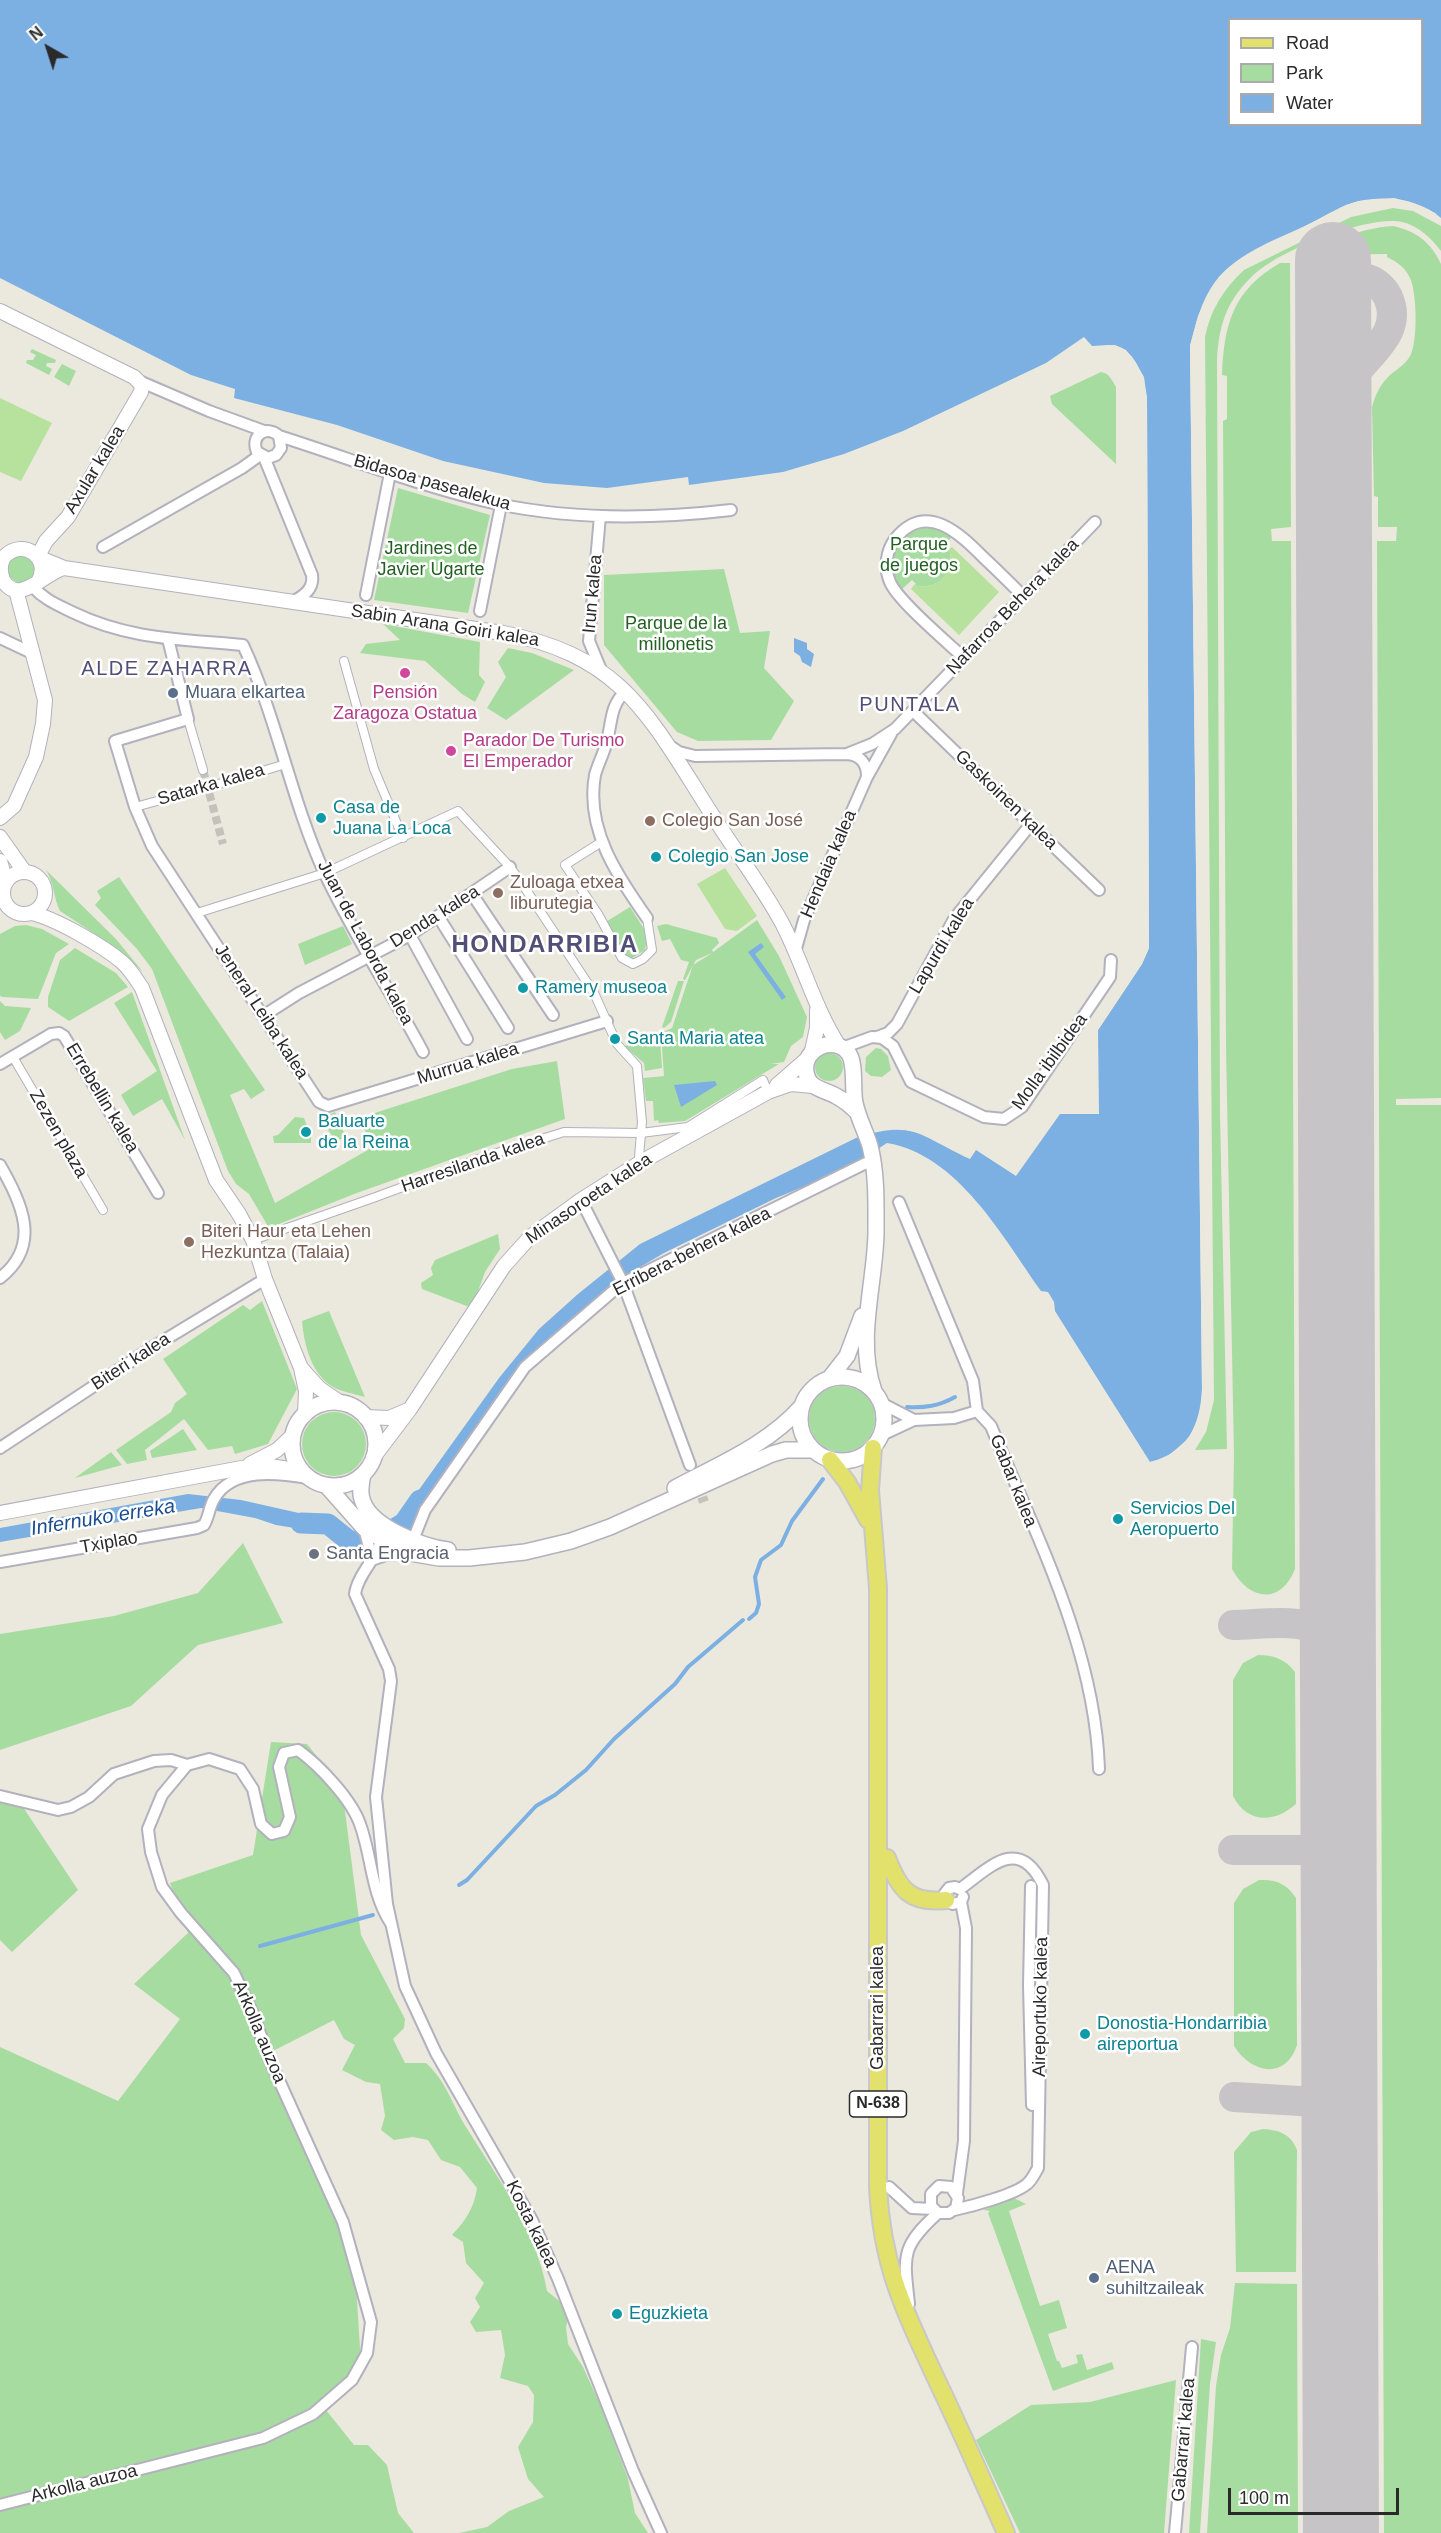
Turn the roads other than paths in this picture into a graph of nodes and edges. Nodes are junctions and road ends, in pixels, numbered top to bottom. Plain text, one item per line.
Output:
1 (0, 311) edge
2 (139, 381) junction
3 (264, 431) junction
4 (279, 436) junction
5 (262, 456) junction
6 (390, 472) junction
7 (501, 504) junction
8 (731, 510) dead end
9 (600, 516) junction
10 (1095, 522) dead end
11 (103, 547) dead end
12 (3, 551) edge
13 (39, 557) junction
14 (64, 568) junction
15 (0, 572) edge
16 (36, 584) junction
17 (16, 590) junction
18 (366, 595) dead end
19 (1023, 596) junction
20 (292, 602) junction
21 (480, 611) dead end
22 (0, 638) edge
23 (168, 639) junction
24 (34, 654) junction
25 (964, 658) junction
26 (344, 661) dead end
27 (601, 670) junction
28 (626, 691) junction
29 (913, 711) junction
30 (188, 719) junction
31 (895, 729) junction
32 (666, 744) junction
33 (847, 754) junction
34 (286, 764) junction
35 (203, 770) tunnel mouth
36 (867, 777) junction
37 (135, 807) junction
38 (0, 819) edge
39 (1031, 824) junction
40 (0, 837) edge
41 (403, 838) junction
42 (603, 842) junction
43 (0, 861) edge
44 (510, 867) junction
45 (24, 871) junction
46 (325, 873) junction
47 (6, 882) junction
48 (1100, 890) dead end
49 (472, 894) junction
50 (45, 899) junction
51 (2, 903) edge
52 (197, 913) junction
53 (26, 914) junction
54 (438, 916) junction
55 (0, 918) edge
56 (647, 918) joint
57 (61, 924) junction
58 (410, 934) junction
59 (795, 952) junction
60 (370, 956) junction
61 (1111, 960) dead end
62 (816, 1005) junction
63 (553, 1015) dead end
64 (263, 1016) junction
65 (607, 1022) junction
66 (507, 1028) dead end
67 (875, 1038) junction
68 (467, 1039) dead end
69 (840, 1047) junction
70 (423, 1053) dead end
71 (810, 1054) junction
72 (13, 1057) junction
73 (0, 1064) edge
74 (852, 1068) junction
75 (813, 1086) junction
76 (768, 1092) junction
77 (828, 1092) junction
78 (328, 1106) joint
79 (857, 1112) junction
80 (641, 1133) junction
81 (641, 1162) junction
82 (0, 1165) edge
83 (870, 1166) junction
84 (158, 1193) dead end
85 (581, 1200) junction
86 (899, 1202) dead end
87 (102, 1210) dead end
88 (253, 1240) junction
89 (872, 1275) junction
90 (0, 1278) edge
91 (265, 1279) junction
92 (623, 1282) junction
93 (301, 1368) junction
94 (829, 1379) junction
95 (877, 1397) junction
96 (341, 1403) junction
97 (802, 1406) junction
98 (410, 1409) junction
99 (977, 1411) junction
100 (304, 1415) junction
101 (365, 1417) junction
102 (914, 1420) junction
103 (293, 1435) junction
104 (877, 1442) junction
105 (0, 1448) edge
106 (813, 1450) junction
107 (373, 1458) junction
108 (830, 1460) junction
109 (690, 1465) dead end
110 (236, 1468) junction
111 (305, 1474) junction
112 (363, 1474) junction
113 (326, 1485) junction
114 (0, 1513) edge
115 (366, 1520) junction
116 (873, 1533) junction
117 (398, 1543) junction
118 (369, 1556) junction
119 (0, 1562) edge
120 (879, 1762) junction
121 (187, 1765) junction
122 (1099, 1769) dead end
123 (0, 1796) edge
124 (887, 1858) junction
125 (1031, 1886) dead end
126 (960, 1889) junction
127 (953, 1901) junction
128 (390, 1922) junction
129 (878, 2124) junction
130 (1030, 2182) junction
131 (889, 2187) junction
132 (957, 2193) junction
133 (954, 2210) junction
134 (935, 2211) junction
135 (909, 2304) junction
136 (1192, 2347) dead end
137 (940, 2386) junction
138 (0, 2505) edge
139 (661, 2533) edge
140 (1006, 2533) edge
141 (1175, 2533) edge

1 - 2 street, Bidasoa pasealekua
2 - 3 street, Bidasoa pasealekua
2 - 13 street, Axular kalea
3 - 4 street, Bidasoa pasealekua
3 - 5 street
4 - 5 street
4 - 6 street, Bidasoa pasealekua
5 - 11 street
5 - 20 street
6 - 7 street, Bidasoa pasealekua
6 - 18 street
7 - 9 street, Bidasoa pasealekua
7 - 21 street
8 - 9 street, Bidasoa pasealekua
9 - 27 street, Irun kalea
10 - 19 street, Nafarroa Behera kalea
12 - 13 street
12 - 15 street
13 - 14 street, Sabin Arana Goiri kalea
13 - 16 street
14 - 16 street
14 - 20 street, Sabin Arana Goiri kalea
15 - 17 street
16 - 17 street
16 - 23 street
17 - 24 street
19 - 25 street, Nafarroa Behera kalea
19 - 25 street
20 - 27 street, Sabin Arana Goiri kalea
22 - 24 street
23 - 30 street
23 - 34 street, Juan de Laborda kalea
24 - 38 street
25 - 29 street, Nafarroa Behera kalea
26 - 41 street
27 - 28 street, Sabin Arana Goiri kalea
28 - 32 street, Sabin Arana Goiri kalea
28 - 42 street
29 - 31 street, Nafarroa Behera kalea
29 - 39 street, Gaskoinen kalea
30 - 35 street
30 - 37 street, Jeneral Leiba kalea
31 - 33 street, Nafarroa Behera kalea
31 - 36 street, Hendaia kalea
32 - 33 street, Nafarroa Behera kalea
32 - 59 street, Sabin Arana Goiri kalea
33 - 36 street
34 - 37 street, Satarka kalea
34 - 46 street, Juan de Laborda kalea
36 - 59 street, Hendaia kalea
37 - 52 street, Jeneral Leiba kalea
39 - 48 street, Gaskoinen kalea
39 - 67 street, Lapurdi kalea
40 - 45 street
41 - 44 street
41 - 46 street
42 - 56 street
42 - 56 street
43 - 47 street
44 - 49 street, Denda kalea
44 - 65 street
45 - 47 street
45 - 50 street
46 - 52 street
46 - 60 street, Juan de Laborda kalea
47 - 51 street
49 - 54 street, Denda kalea
49 - 63 street
50 - 53 street
50 - 57 street
51 - 53 street
52 - 64 street, Jeneral Leiba kalea
53 - 55 street
53 - 57 street
54 - 58 street, Denda kalea
54 - 66 street
57 - 88 street
58 - 60 street, Denda kalea
58 - 68 street
59 - 62 street, Sabin Arana Goiri kalea
60 - 64 street, Denda kalea
60 - 70 street, Juan de Laborda kalea
61 - 67 street, Molla ibilbidea
62 - 69 street, Sabin Arana Goiri kalea
62 - 71 street, Sabin Arana Goiri kalea
64 - 78 street, Jeneral Leiba kalea
65 - 78 street, Murrua kalea
65 - 80 street
67 - 69 street
67 - 74 street
69 - 71 main road
69 - 74 main road
71 - 75 main road
71 - 76 street, Minasoroeta kalea
72 - 73 street, Errebellin kalea
72 - 84 street, Errebellin kalea
72 - 87 street, Zezen plaza
74 - 77 main road
74 - 79 main road
75 - 76 street, Minasoroeta kalea
75 - 77 main road
76 - 80 street, Harresilanda kalea
76 - 81 street, Minasoroeta kalea
77 - 79 main road
79 - 83 main road
80 - 81 street
80 - 88 street, Harresilanda kalea
81 - 85 street, Minasoroeta kalea
82 - 90 street
83 - 89 main road
83 - 92 street, Erribera-behera kalea
85 - 92 street
85 - 98 street, Minasoroeta kalea
86 - 99 street, Gabar kalea
88 - 91 street
89 - 94 main road
89 - 95 main road
91 - 93 street
91 - 105 street, Biteri kalea
92 - 109 street
92 - 117 street, Erribera-behera kalea
93 - 96 street
93 - 100 street
94 - 95 main road
94 - 97 main road
95 - 102 street
95 - 104 main road, N-638
96 - 100 main road
96 - 101 main road
97 - 106 main road
97 - 117 main road
98 - 101 street
98 - 107 street, Minasoroeta kalea
99 - 102 street
99 - 122 street, Gabar kalea
100 - 103 main road
101 - 107 main road
102 - 104 street
103 - 110 street
103 - 111 main road
104 - 108 main road
104 - 116 main road, N-638
106 - 108 main road, N-638
106 - 117 main road
107 - 112 main road
108 - 116 main road, N-638
110 - 111 street
110 - 114 street
111 - 113 main road
111 - 119 street, Txiplao
112 - 113 main road
112 - 115 main road
113 - 115 main road
115 - 117 main road
115 - 117 main road
115 - 118 street
116 - 120 main road, Gabarrari kalea / N-638
117 - 118 street, Erribera-behera kalea
117 - 118 street
118 - 128 street, Erribera-behera kalea
120 - 124 main road, Gabarrari kalea / N-638
120 - 129 main road, Gabarrari kalea / N-638
121 - 123 street
121 - 128 street
121 - 138 street, Arkolla auzoa
124 - 127 main road
124 - 131 main road, Gabarrari kalea / N-638
125 - 130 street, Aireportuko kalea
126 - 127 street
126 - 127 street
126 - 130 street, Aireportuko kalea
127 - 132 street
128 - 139 street, Kosta kalea
129 - 131 main road
129 - 137 main road, Gabarrari kalea / N-638
130 - 133 street
131 - 134 street
131 - 135 main road, Gabarrari kalea / N-638
132 - 133 street
132 - 134 street, Gabarrari kalea
133 - 134 street
134 - 135 street, Gabarrari kalea
135 - 137 main road, Gabarrari kalea / N-638
136 - 141 street, Gabarrari kalea
137 - 140 main road, Gabarrari kalea / N-638

